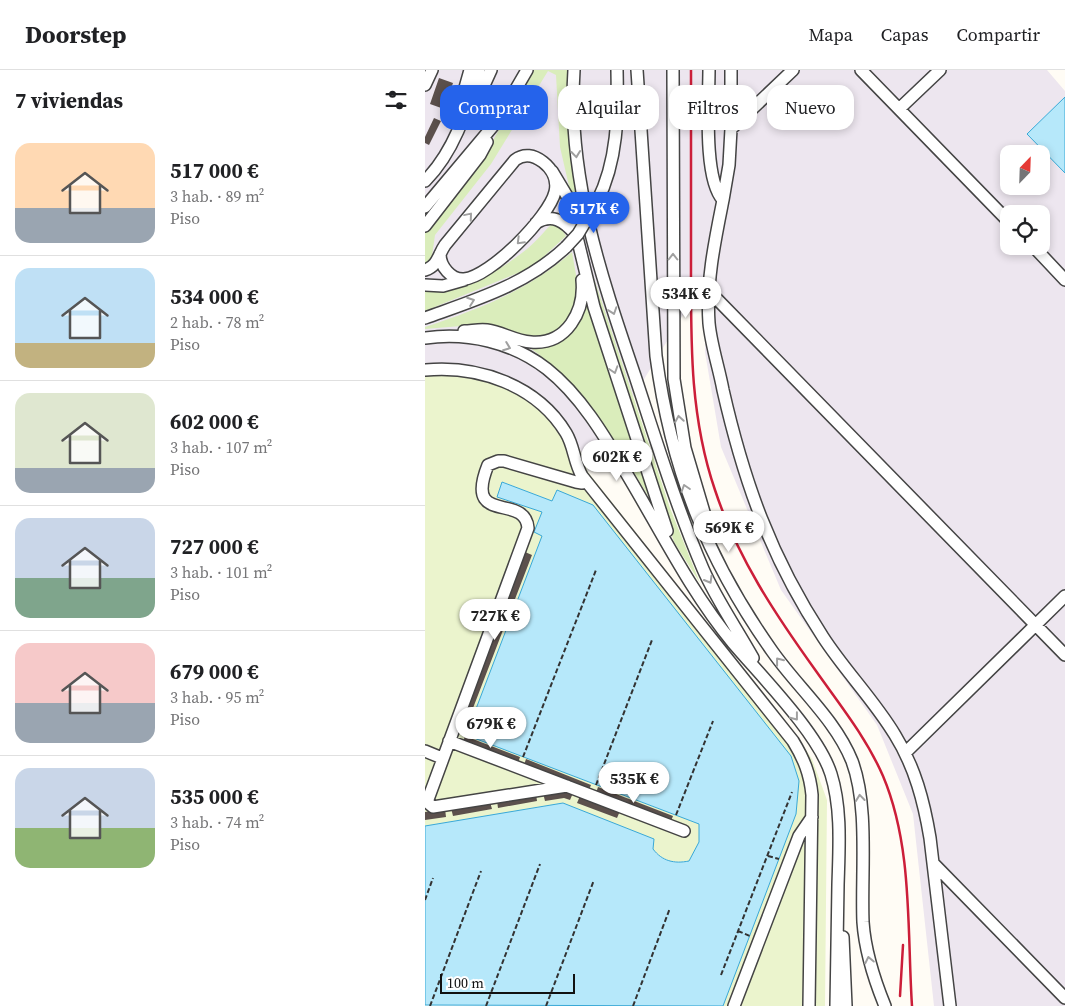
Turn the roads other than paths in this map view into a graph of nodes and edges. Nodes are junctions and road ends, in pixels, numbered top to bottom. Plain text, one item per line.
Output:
1 (432, 70) edge
2 (470, 70) edge
3 (479, 70) edge
4 (491, 70) edge
5 (527, 70) edge
6 (574, 70) edge
7 (617, 70) edge
8 (637, 70) edge
9 (673, 70) edge
10 (709, 70) edge
11 (731, 70) edge
12 (793, 70) edge
13 (940, 70) edge
14 (862, 71) edge
15 (425, 85) edge
16 (518, 85) edge
17 (731, 85) edge
18 (757, 104) edge
19 (899, 110) junction
20 (490, 130) edge
21 (493, 130) edge
22 (731, 130) edge
23 (449, 148) junction
24 (552, 172) junction
25 (425, 175) edge
26 (425, 181) edge
27 (721, 197) junction
28 (425, 206) edge
29 (1000, 213) edge
30 (535, 223) junction
31 (425, 226) edge
32 (575, 234) junction
33 (440, 254) junction
34 (1041, 255) edge
35 (580, 256) junction
36 (425, 270) edge
37 (465, 279) junction
38 (1065, 280) edge
39 (425, 285) edge
40 (709, 291) junction
41 (425, 318) edge
42 (426, 338) edge
43 (425, 370) edge
44 (585, 480) junction
45 (674, 554) junction
46 (721, 566) junction
47 (1065, 596) edge
48 (1035, 625) junction
49 (1065, 655) edge
50 (765, 679) junction
51 (449, 741) junction
52 (425, 751) edge
53 (905, 753) junction
54 (442, 758) junction
55 (532, 772) junction
56 (567, 786) junction
57 (527, 792) junction
58 (812, 817) junction
59 (684, 831) dead end
60 (933, 863) junction
61 (838, 876) junction
62 (1065, 998) edge
63 (734, 1006) edge
64 (809, 1006) edge
65 (836, 1006) edge
66 (846, 1006) edge
67 (885, 1006) edge
68 (950, 1006) edge

1 - 15 street
2 - 25 street
3 - 23 street
4 - 23 street
5 - 16 street
6 -> 50 street
41 -> 7 street, bridge
46 -> 8 street
46 -> 9 street
10 - 27 street
11 - 17 street
12 - 18 street
13 - 19 street
14 - 19 street
19 - 29 street
20 - 28 street
21 - 31 street
22 - 27 street
23 - 26 street
24 - 30 street
24 - 32 street
33 -> 24 street
27 - 40 street
30 - 32 street
30 -> 37 street
32 - 35 street
33 - 36 street
33 - 37 street
34 - 38 street
35 - 42 street
35 -> 45 street
37 - 39 street
40 - 48 street
40 - 53 street
42 -> 45 street
43 - 44 street
44 - 51 street
44 - 58 street
45 - 50 street
67 -> 46 street
47 - 48 street
48 - 49 street
48 - 53 street
50 -> 61 street
51 - 54 street
51 - 55 street
52 - 54 street
53 - 60 street
54 - 57 street
55 - 56 street
55 - 57 street
56 - 57 street
56 - 59 street
58 - 63 street
58 - 64 street
60 - 62 street
60 - 68 street
61 - 65 street
61 - 66 street

